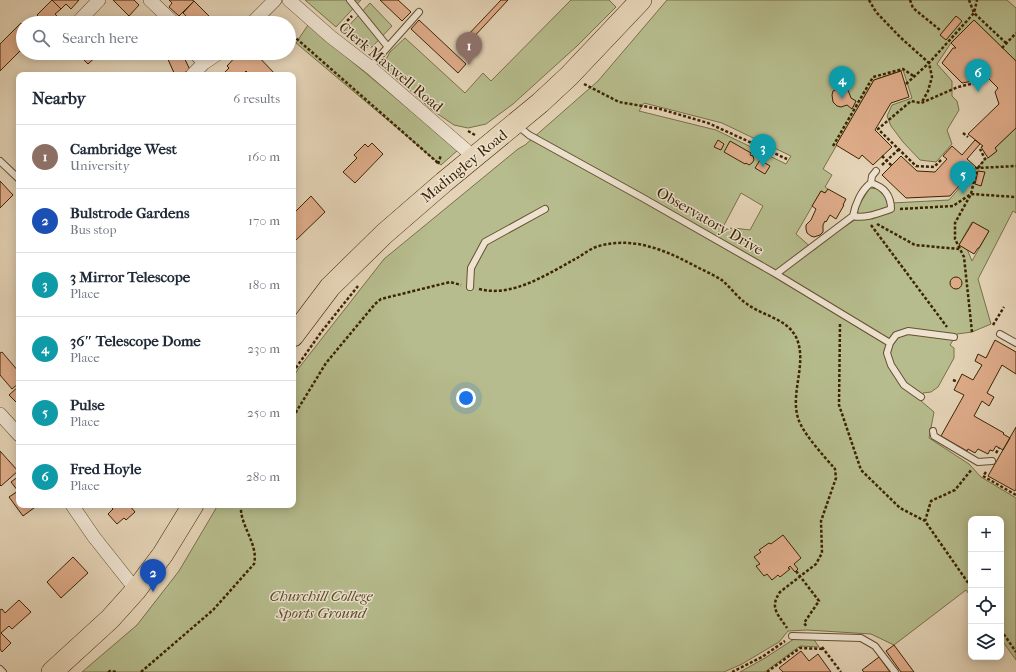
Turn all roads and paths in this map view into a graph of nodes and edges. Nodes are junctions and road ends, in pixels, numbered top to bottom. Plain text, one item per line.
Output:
1 (99, 0) edge
2 (150, 0) edge
3 (275, 0) edge
4 (289, 0) edge
5 (350, 0) edge
6 (640, 0) edge
7 (869, 0) edge
8 (910, 0) edge
9 (969, 0) edge
10 (977, 0) edge
11 (358, 10) junction
12 (419, 12) dead end
13 (974, 13) junction
14 (84, 16) edge
15 (167, 16) edge
16 (259, 16) edge
17 (940, 30) dead end
18 (1016, 33) edge
19 (331, 37) junction
20 (296, 38) edge
21 (1006, 43) junction
22 (388, 47) junction
23 (1002, 48) dead end
24 (201, 60) edge
25 (208, 60) edge
26 (204, 63) junction
27 (929, 63) junction
28 (370, 67) junction
29 (195, 72) edge
30 (915, 77) junction
31 (979, 82) dead end
32 (582, 83) dead end
33 (906, 84) dead end
34 (921, 103) junction
35 (848, 110) dead end
36 (852, 112) junction
37 (516, 124) junction
38 (963, 133) dead end
39 (968, 137) dead end
40 (833, 146) dead end
41 (899, 149) junction
42 (980, 149) dead end
43 (882, 156) dead end
44 (474, 158) junction
45 (787, 159) dead end
46 (940, 160) dead end
47 (0, 161) edge
48 (438, 163) dead end
49 (892, 166) dead end
50 (1016, 166) edge
51 (977, 168) junction
52 (876, 171) joint
53 (16, 176) edge
54 (871, 183) junction
55 (971, 194) junction
56 (1016, 197) edge
57 (545, 209) dead end
58 (891, 209) junction
59 (852, 216) junction
60 (865, 216) junction
61 (959, 249) junction
62 (776, 274) junction
63 (361, 282) dead end
64 (470, 287) junction
65 (1004, 307) dead end
66 (840, 314) junction
67 (993, 326) dead end
68 (296, 332) edge
69 (972, 332) dead end
70 (1000, 334) dead end
71 (954, 337) joint
72 (890, 343) junction
73 (1016, 343) edge
74 (296, 368) edge
75 (953, 380) dead end
76 (958, 382) dead end
77 (922, 398) dead end
78 (296, 413) edge
79 (0, 414) edge
80 (16, 431) edge
81 (933, 431) dead end
82 (999, 448) dead end
83 (992, 461) junction
84 (978, 462) junction
85 (1016, 495) edge
86 (74, 508) edge
87 (191, 508) edge
88 (240, 508) edge
89 (925, 521) junction
90 (796, 571) dead end
91 (800, 576) junction
92 (968, 583) edge
93 (136, 590) junction
94 (1004, 634) edge
95 (792, 636) junction
96 (814, 636) junction
97 (824, 649) junction
98 (1016, 652) edge
99 (0, 669) edge
100 (3, 672) edge
101 (52, 672) edge
102 (108, 672) edge
103 (117, 672) edge
104 (141, 672) edge
105 (732, 672) edge
106 (767, 672) edge
107 (841, 672) edge
108 (895, 672) edge

1 - 14 street
2 - 15 street
3 - 16 street
4 - 19 street, Clerk Maxwell Road
5 - 11 lane
6 - 37 main road, Madingley Road
7 - 27 path
8 - 17 path
9 - 13 path
10 - 13 path
11 - 19 path
11 - 22 lane
12 - 22 lane
13 - 21 path
13 - 27 path
18 - 21 path
19 - 28 street, Clerk Maxwell Road
20 - 48 path
21 - 23 path
22 - 28 lane
24 - 26 street
25 - 26 street
26 - 29 street
27 - 30 path
27 - 34 path
28 - 44 street, Clerk Maxwell Road
30 - 33 path
30 - 36 path
31 - 34 path
32 - 45 path
34 - 41 path
35 - 36 path
36 - 40 path
37 - 44 main road, Madingley Road
37 - 62 lane, Observatory Drive
38 - 39 path
41 - 46 path
41 - 52 path
42 - 51 path
43 - 49 path, bridge
44 - 68 main road, Madingley Road
47 - 53 lane
50 - 51 path
51 - 55 path
52 - 54 lane
54 - 58 lane
54 - 59 lane
55 - 56 path
55 - 58 path
55 - 61 path
57 - 64 lane
58 - 60 lane
59 - 60 lane
59 - 62 lane
60 - 61 path
60 - 71 path
61 - 69 path
62 - 66 lane, Observatory Drive
63 - 74 path
64 - 78 path
64 - 91 path
65 - 67 path
66 - 72 lane, Observatory Drive
66 - 89 path
70 - 73 lane
71 - 72 lane
72 - 77 lane
75 - 76 path
79 - 80 street
81 - 84 lane
82 - 83 path
83 - 84 lane
83 - 85 path
84 - 89 path
86 - 93 street
87 - 93 main road
88 - 104 path
89 - 92 path
90 - 91 path
91 - 95 path
91 - 96 path
93 - 101 main road
94 - 98 path
95 - 96 lane
95 - 105 path
96 - 97 path
96 - 108 lane
97 - 106 path
97 - 107 path
99 - 100 lane
102 - 103 path

